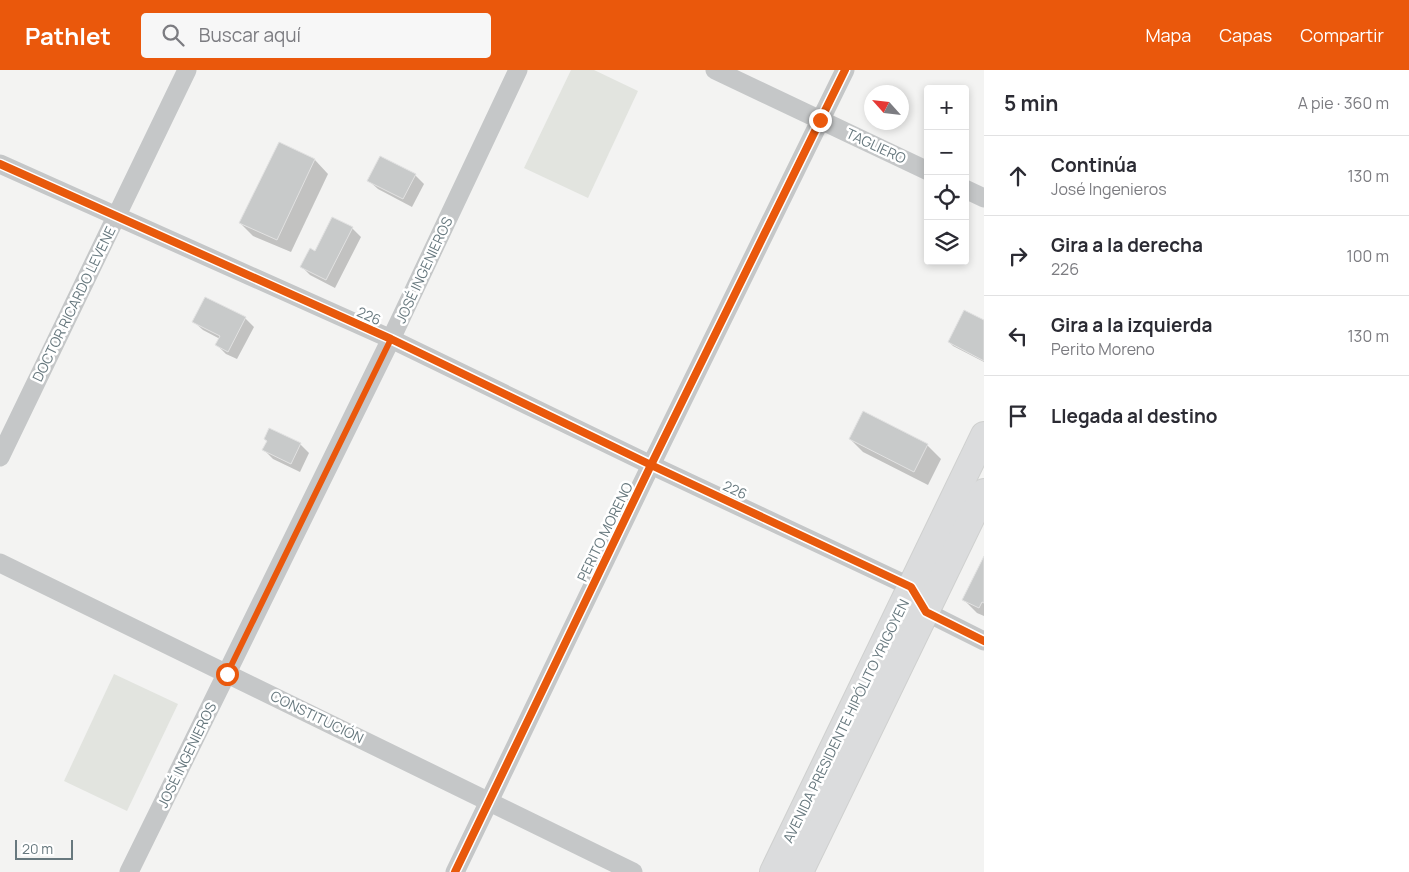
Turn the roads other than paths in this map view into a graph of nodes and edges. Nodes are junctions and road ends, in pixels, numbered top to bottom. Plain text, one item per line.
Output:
1 (187, 70) edge
2 (518, 70) edge
3 (715, 70) edge
4 (845, 70) edge
5 (820, 120) junction
6 (0, 164) edge
7 (924, 169) edge
8 (969, 191) edge
9 (984, 198) edge
10 (116, 217) junction
11 (391, 339) junction
12 (984, 435) edge
13 (0, 457) edge
14 (651, 465) junction
15 (984, 492) edge
16 (0, 563) edge
17 (911, 587) junction
18 (926, 612) junction
19 (984, 640) edge
20 (227, 674) junction
21 (490, 802) junction
22 (129, 872) edge
23 (455, 872) edge
24 (633, 872) edge
25 (773, 872) edge
26 (800, 872) edge

1 - 10 street, DOCTOR RICARDO LEVENE
2 - 11 street, JOSÉ INGENIEROS
3 - 5 street, TAGLIERO
4 - 5 street, PERITO MORENO
5 - 7 street, TAGLIERO
5 - 14 street, PERITO MORENO
6 - 10 street, 226
8 - 9 street
10 - 11 street, 226
10 - 13 street, DOCTOR RICARDO LEVENE
11 - 14 street, 226
11 - 20 street, JOSÉ INGENIEROS
12 - 17 street, AVENIDA PRESIDENTE HIPÓLITO YRIGOYEN
14 - 17 street, 226
14 - 21 street, PERITO MORENO
15 - 18 street, AVENIDA PRESIDENTE HIPÓLITO YRIGOYEN
16 - 20 street, CONSTITUCIÓN
17 - 18 street
17 - 25 street, AVENIDA PRESIDENTE HIPÓLITO YRIGOYEN
18 - 19 street
18 - 26 street, AVENIDA PRESIDENTE HIPÓLITO YRIGOYEN
20 - 21 street, CONSTITUCIÓN
20 - 22 street, JOSÉ INGENIEROS
21 - 23 street, PERITO MORENO
21 - 24 street, CONSTITUCIÓN

